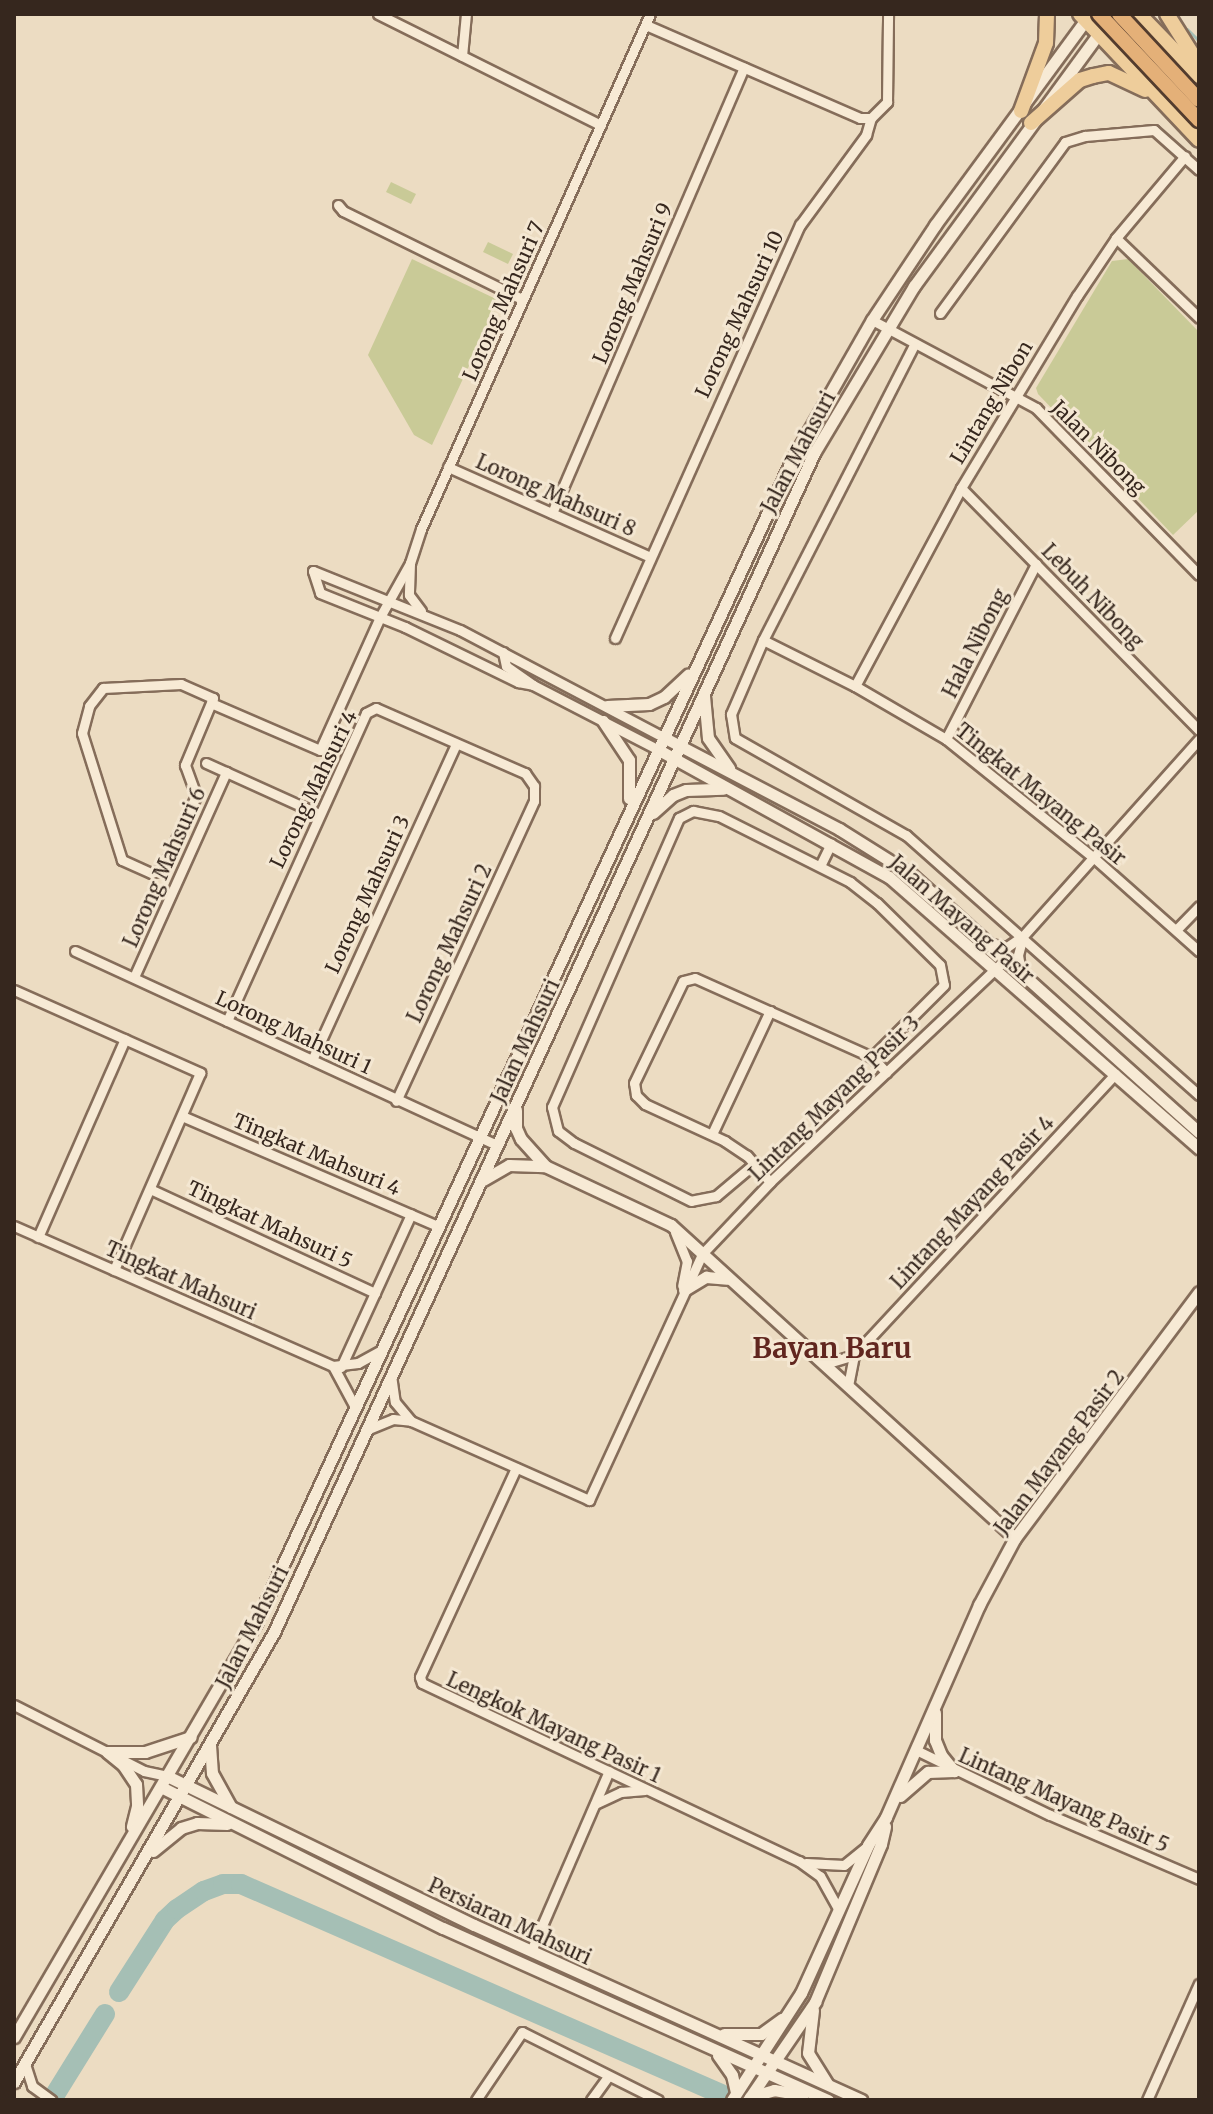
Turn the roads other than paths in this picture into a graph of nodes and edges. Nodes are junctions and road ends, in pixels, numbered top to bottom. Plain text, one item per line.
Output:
1 (378, 14) edge
2 (466, 14) edge
3 (650, 14) edge
4 (888, 14) edge
5 (1047, 14) edge
6 (1116, 14) edge
7 (1139, 14) edge
8 (1167, 14) edge
9 (1089, 15) edge
10 (646, 25) junction
11 (1099, 34) junction
12 (462, 56) junction
13 (1192, 63) edge
14 (744, 68) junction
15 (1199, 76) edge
16 (1155, 96) junction
17 (1199, 100) edge
18 (1021, 111) junction
19 (871, 118) junction
20 (1199, 120) edge
21 (1031, 123) junction
22 (601, 125) junction
23 (1199, 140) edge
24 (1185, 156) junction
25 (1199, 170) edge
26 (338, 205) dead end
27 (1116, 238) junction
28 (522, 299) junction
29 (940, 313) dead end
30 (1199, 318) edge
31 (872, 320) junction
32 (886, 329) junction
33 (914, 345) junction
34 (1016, 395) junction
35 (448, 467) junction
36 (961, 488) junction
37 (552, 513) junction
38 (650, 557) junction
39 (410, 563) junction
40 (1036, 564) junction
41 (1199, 575) edge
42 (388, 601) junction
43 (422, 612) junction
44 (380, 617) junction
45 (615, 638) dead end
46 (763, 640) junction
47 (503, 652) junction
48 (697, 665) junction
49 (533, 685) junction
50 (855, 686) junction
51 (704, 692) junction
52 (211, 703) junction
53 (607, 706) junction
54 (603, 721) junction
55 (1199, 730) edge
56 (663, 737) junction
57 (946, 739) junction
58 (1199, 739) edge
59 (456, 744) junction
60 (680, 745) junction
61 (657, 749) junction
62 (674, 758) junction
63 (206, 763) dead end
64 (226, 772) junction
65 (739, 777) junction
66 (732, 790) junction
67 (534, 801) joint
68 (628, 810) junction
69 (319, 814) junction
70 (640, 833) junction
71 (831, 843) junction
72 (1093, 857) junction
73 (820, 866) junction
74 (1199, 906) edge
75 (1176, 930) junction
76 (1023, 936) junction
77 (986, 943) junction
78 (75, 951) dead end
79 (1199, 951) edge
80 (1006, 959) junction
81 (995, 971) junction
82 (1022, 973) junction
83 (134, 977) junction
84 (14, 990) edge
85 (770, 1011) junction
86 (227, 1021) junction
87 (125, 1039) junction
88 (872, 1057) junction
89 (312, 1060) junction
90 (886, 1072) junction
91 (1115, 1074) junction
92 (1199, 1095) edge
93 (396, 1101) junction
94 (517, 1101) junction
95 (182, 1116) junction
96 (1199, 1132) edge
97 (712, 1134) junction
98 (478, 1137) junction
99 (497, 1145) junction
100 (1199, 1148) edge
101 (754, 1164) junction
102 (545, 1166) junction
103 (770, 1182) junction
104 (479, 1185) junction
105 (150, 1189) junction
106 (411, 1214) junction
107 (671, 1225) junction
108 (14, 1226) edge
109 (437, 1226) junction
110 (38, 1237) junction
111 (702, 1254) junction
112 (114, 1270) junction
113 (732, 1280) junction
114 (1199, 1292) edge
115 (375, 1293) junction
116 (682, 1293) junction
117 (380, 1351) junction
118 (854, 1355) junction
119 (825, 1364) junction
120 (337, 1366) junction
121 (391, 1375) junction
122 (848, 1386) junction
123 (355, 1407) junction
124 (411, 1421) junction
125 (366, 1430) junction
126 (516, 1468) junction
127 (1015, 1538) junction
128 (937, 1701) junction
129 (14, 1705) edge
130 (191, 1737) junction
131 (210, 1745) junction
132 (916, 1750) junction
133 (107, 1752) junction
134 (609, 1771) junction
135 (954, 1771) junction
136 (164, 1782) junction
137 (187, 1785) junction
138 (649, 1790) junction
139 (180, 1798) junction
140 (595, 1804) junction
141 (232, 1808) junction
142 (889, 1812) junction
143 (231, 1824) junction
144 (129, 1838) junction
145 (868, 1845) junction
146 (143, 1861) junction
147 (799, 1861) junction
148 (1199, 1879) edge
149 (839, 1910) junction
150 (531, 1951) junction
151 (1199, 1984) edge
152 (815, 2002) junction
153 (793, 2009) junction
154 (708, 2031) junction
155 (14, 2037) edge
156 (716, 2052) junction
157 (769, 2058) junction
158 (25, 2064) junction
159 (754, 2068) junction
160 (766, 2073) junction
161 (607, 2078) junction
162 (14, 2082) edge
163 (830, 2086) junction
164 (734, 2097) edge
165 (749, 2099) edge
166 (51, 2100) edge
167 (476, 2100) edge
168 (591, 2100) edge
169 (658, 2100) edge
170 (827, 2100) edge
171 (861, 2100) edge
172 (1147, 2100) edge

1 - 12 street
2 - 12 street
3 - 10 street, Lorong Mahsuri 7
4 - 19 street, Lorong Mahsuri 10
5 - 18 main road
6 - 11 street, Jalan Mahsuri
6 - 17 highway, bridge
7 - 13 main road
8 - 13 main road
9 - 11 main road
9 - 18 street, Jalan Mahsuri
9 - 20 highway, bridge
10 - 14 street
10 - 22 street, Lorong Mahsuri 7
11 - 16 main road
11 - 21 street, Jalan Mahsuri
12 - 22 street
13 - 15 main road
13 - 16 main road
14 - 19 street
14 - 37 street, Lorong Mahsuri 9
16 - 21 main road
16 - 23 main road
18 - 31 street, Jalan Mahsuri
19 - 38 street, Lorong Mahsuri 10
21 - 32 street, Jalan Mahsuri
22 - 28 street, Lorong Mahsuri 7
24 - 25 street
24 - 27 street, Lintang Nibon
24 - 29 street
26 - 28 street
27 - 30 street
27 - 34 street, Lintang Nibon
28 - 35 street, Lorong Mahsuri 7
31 - 32 street, Jalan Nibong
31 - 48 street, Jalan Mahsuri
32 - 33 street, Jalan Nibong
32 - 51 street, Jalan Mahsuri
33 - 34 street, Jalan Nibong
33 - 46 street
34 - 36 street, Lintang Nibon
34 - 41 street, Jalan Nibong
35 - 37 street, Lorong Mahsuri 8
35 - 39 street, Lorong Mahsuri 7
36 - 40 street, Lebuh Nibong
36 - 50 street, Lintang Nibon
37 - 38 street, Lorong Mahsuri 8
38 - 45 street, Lorong Mahsuri 10
39 - 42 street, Lorong Mahsuri 7
39 - 43 street
40 - 55 street, Lebuh Nibong
40 - 57 street, Hala Nibong
42 - 43 street
42 - 44 street, Lorong Mahsuri 7
42 - 44 street
43 - 47 street
44 - 49 street
44 - 52 street, Lorong Mahsuri 7
46 - 50 street, Tingkat Mayang Pasir
46 - 76 street, Jalan Mayang Pasir
47 - 49 street
47 - 53 street
48 - 53 street
48 - 56 street, Jalan Mahsuri
49 - 54 street
50 - 57 street, Tingkat Mayang Pasir
51 - 60 street, Jalan Mahsuri
51 - 65 street
52 - 52 street
53 - 56 street
54 - 61 street
54 - 68 street
56 - 60 street, Jalan Mayang Pasir
56 - 61 street, Jalan Mahsuri
57 - 72 street, Tingkat Mayang Pasir
58 - 72 street
59 - 67 street, Lorong Mahsuri 4
59 - 69 street, Lorong Mahsuri 4
59 - 89 street, Lorong Mahsuri 3
60 - 62 street, Jalan Mahsuri
60 - 65 street, Jalan Mayang Pasir
61 - 62 street, Jalan Mayang Pasir
61 - 68 street, Jalan Mahsuri
62 - 66 street, Jalan Mayang Pasir
62 - 70 street, Jalan Mahsuri
63 - 64 street
64 - 69 street
64 - 83 street, Lorong Mahsuri 6
65 - 77 street, Jalan Mayang Pasir
66 - 70 street
66 - 71 street, Jalan Mayang Pasir
67 - 93 street, Lorong Mahsuri 2
68 - 98 street, Jalan Mahsuri
69 - 86 street, Lorong Mahsuri 4
70 - 94 street, Jalan Mahsuri
71 - 73 street
71 - 81 street, Jalan Mayang Pasir
72 - 75 street, Tingkat Mayang Pasir
72 - 76 street
73 - 88 street
73 - 101 street
74 - 75 street
75 - 79 street, Tingkat Mayang Pasir
76 - 77 street
76 - 82 street
76 - 92 street, Jalan Mayang Pasir
77 - 80 street, Jalan Mayang Pasir
78 - 83 street, Lorong Mahsuri 1
80 - 81 street, Lintang Mayang Pasir 3
80 - 82 street, Jalan Mayang Pasir
81 - 90 street, Lintang Mayang Pasir 3
81 - 91 street, Jalan Mayang Pasir
82 - 96 street, Jalan Mayang Pasir
83 - 86 street, Lorong Mahsuri 1
84 - 87 street
85 - 88 street
85 - 97 street
85 - 97 street
86 - 89 street, Lorong Mahsuri 1
87 - 95 street
87 - 110 street
88 - 90 street
89 - 93 street, Lorong Mahsuri 1
90 - 103 street, Lintang Mayang Pasir 3
91 - 100 street, Jalan Mayang Pasir
91 - 118 street, Lintang Mayang Pasir 4
93 - 98 street, Lorong Mahsuri 1
94 - 99 street, Jalan Mahsuri
94 - 102 street
95 - 105 street
95 - 106 street, Tingkat Mahsuri 4
97 - 101 street
98 - 99 street, Lorong Mahsuri 1
98 - 109 street, Jalan Mahsuri
99 - 104 street, Jalan Mahsuri
101 - 103 street
102 - 104 street
102 - 107 street
103 - 111 street, Lintang Mayang Pasir 3
104 - 121 street, Jalan Mahsuri
105 - 112 street
105 - 115 street, Tingkat Mahsuri 5
106 - 109 street, Tingkat Mahsuri 4
106 - 115 street
107 - 111 street
107 - 116 street
108 - 110 street, Tingkat Mahsuri
109 - 117 street, Jalan Mahsuri
110 - 112 street, Tingkat Mahsuri
111 - 113 street
111 - 116 street, Lintang Mayang Pasir 3
112 - 120 street, Tingkat Mahsuri
113 - 116 street
113 - 119 street
114 - 127 street, Jalan Mayang Pasir 2
115 - 120 street
116 - 126 street
117 - 120 street
117 - 123 street, Jalan Mahsuri
118 - 119 street, Lintang Mayang Pasir 4
118 - 122 street
119 - 122 street
120 - 123 street
121 - 124 street
121 - 125 street, Jalan Mahsuri
122 - 127 street
123 - 130 street, Jalan Mahsuri
124 - 125 street
124 - 126 street
125 - 131 street, Jalan Mahsuri
126 - 134 street, Lengkok Mayang Pasir 1
127 - 128 street, Jalan Mayang Pasir 2
128 - 132 street, Jalan Mayang Pasir 2
128 - 135 street
129 - 133 street, Persiaran Mahsuri
130 - 133 street
130 - 136 street, Jalan Mahsuri
131 - 137 street, Jalan Mahsuri
131 - 141 street
132 - 135 street, Lintang Mayang Pasir 5
132 - 142 street, Jalan Mayang Pasir 2
133 - 136 street, Persiaran Mahsuri
133 - 144 street
134 - 138 street, Lengkok Mayang Pasir 1
134 - 140 street
135 - 142 street
135 - 148 street, Lintang Mayang Pasir 5
136 - 137 street, Persiaran Mahsuri
136 - 139 street, Persiaran Mahsuri
136 - 144 street, Jalan Mahsuri
137 - 139 street, Jalan Mahsuri
137 - 141 street, Persiaran Mahsuri
138 - 140 street
138 - 147 street, Lengkok Mayang Pasir 1
139 - 143 street, Persiaran Mahsuri
139 - 146 street, Jalan Mahsuri
140 - 150 street
141 - 150 street, Persiaran Mahsuri
142 - 145 street, Jalan Mayang Pasir 2
142 - 152 street, Jalan Mayang Pasir 2
143 - 146 street
143 - 156 street, Persiaran Mahsuri
144 - 155 street, Jalan Mahsuri
145 - 147 street, Lengkok Mayang Pasir 1
145 - 149 street, Jalan Mayang Pasir 2
146 - 158 street, Jalan Mahsuri
147 - 149 street, Lengkok Mayang Pasir 1
149 - 153 street, Jalan Mayang Pasir 2
150 - 154 street, Persiaran Mahsuri
151 - 172 street
152 - 157 street, Jalan Mayang Pasir 2
152 - 163 street
153 - 154 street
153 - 157 street, Jalan Mayang Pasir 2
154 - 157 street, Persiaran Mahsuri
156 - 159 street, Persiaran Mahsuri
156 - 164 street
157 - 159 street
157 - 160 street
157 - 163 street, Persiaran Mahsuri
158 - 162 street, Jalan Mahsuri
158 - 166 street
159 - 160 street, Persiaran Mahsuri
159 - 164 street
160 - 165 street
160 - 170 street, Persiaran Mahsuri
161 - 167 street
161 - 168 street
161 - 169 street
163 - 171 street, Persiaran Mahsuri
165 - 170 street

